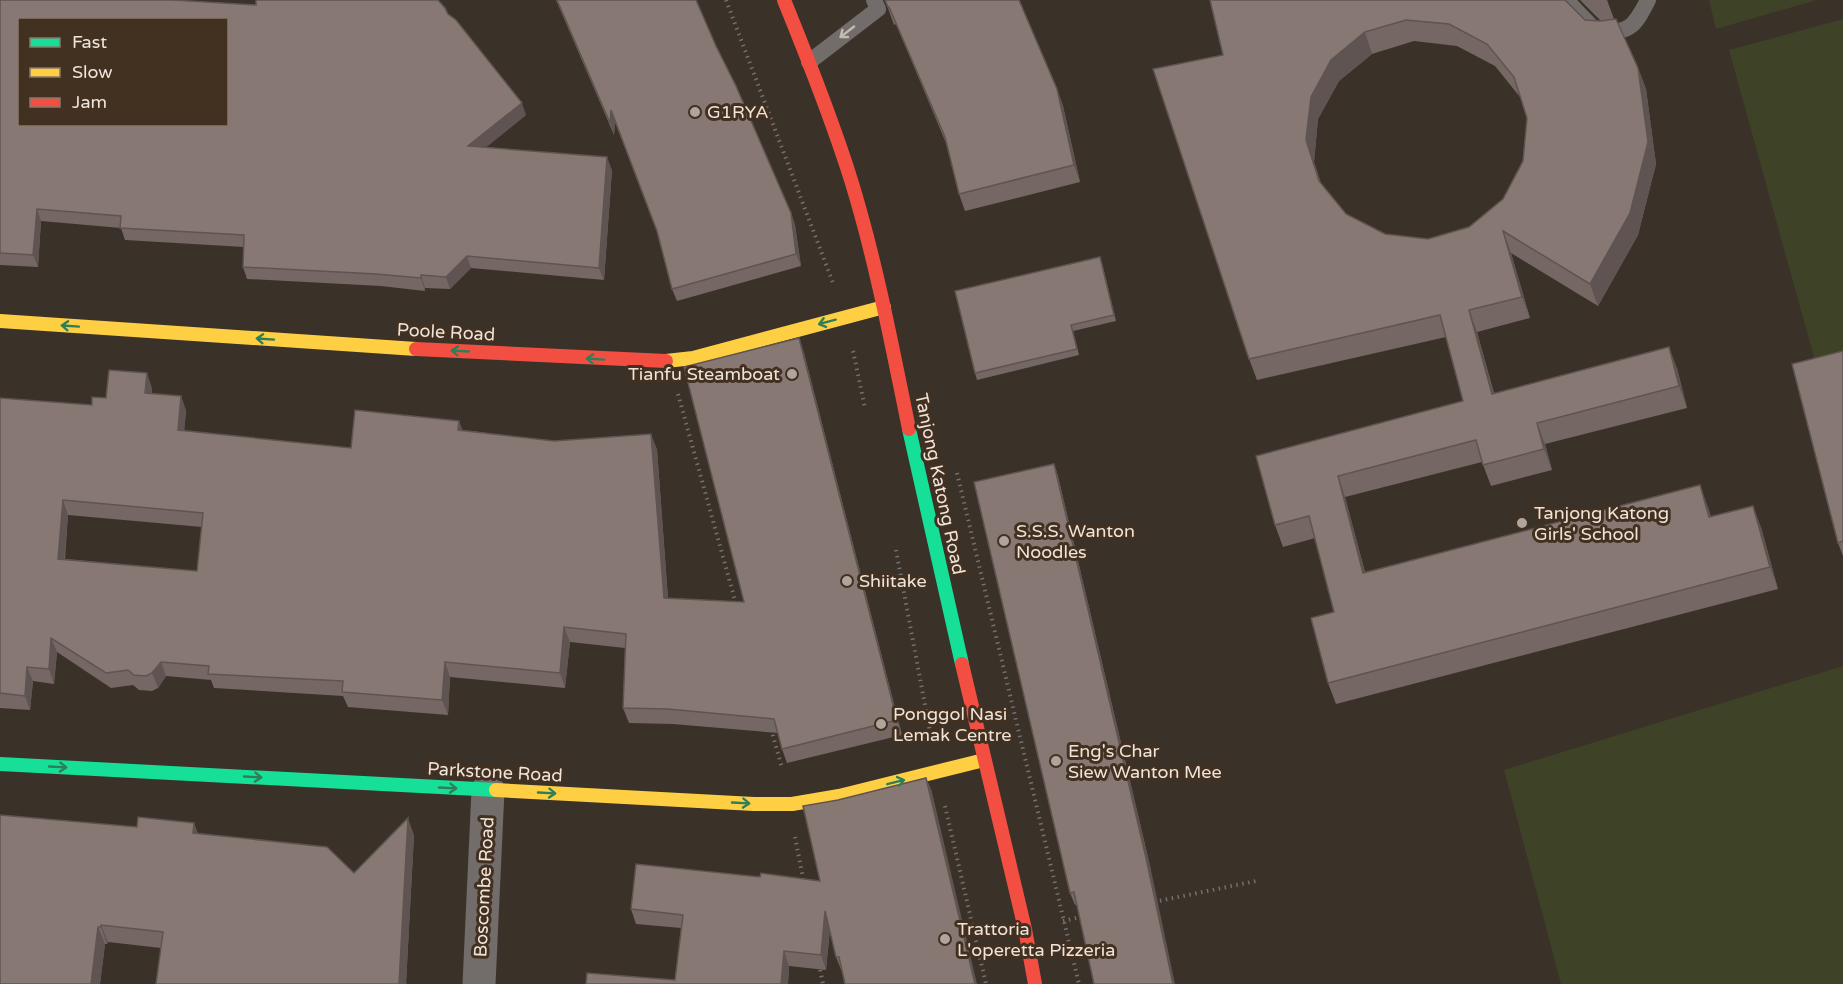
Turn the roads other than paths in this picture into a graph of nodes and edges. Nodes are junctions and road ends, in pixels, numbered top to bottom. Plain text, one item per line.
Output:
1 (784, 0) edge
2 (874, 0) edge
3 (1566, 0) edge
4 (1648, 0) edge
5 (809, 62) junction
6 (884, 307) junction
7 (0, 321) edge
8 (984, 760) junction
9 (0, 764) edge
10 (488, 790) junction
11 (479, 984) edge
12 (1035, 984) edge

1 - 5 street, Tanjong Katong Road
2 -> 5 lane
3 - 4 lane
5 - 6 street, Tanjong Katong Road
6 -> 7 street, Poole Road
6 - 8 street, Tanjong Katong Road
10 -> 8 street, Parkstone Road
8 - 12 street, Tanjong Katong Road
9 -> 10 street, Parkstone Road
10 - 11 street, Boscombe Road

